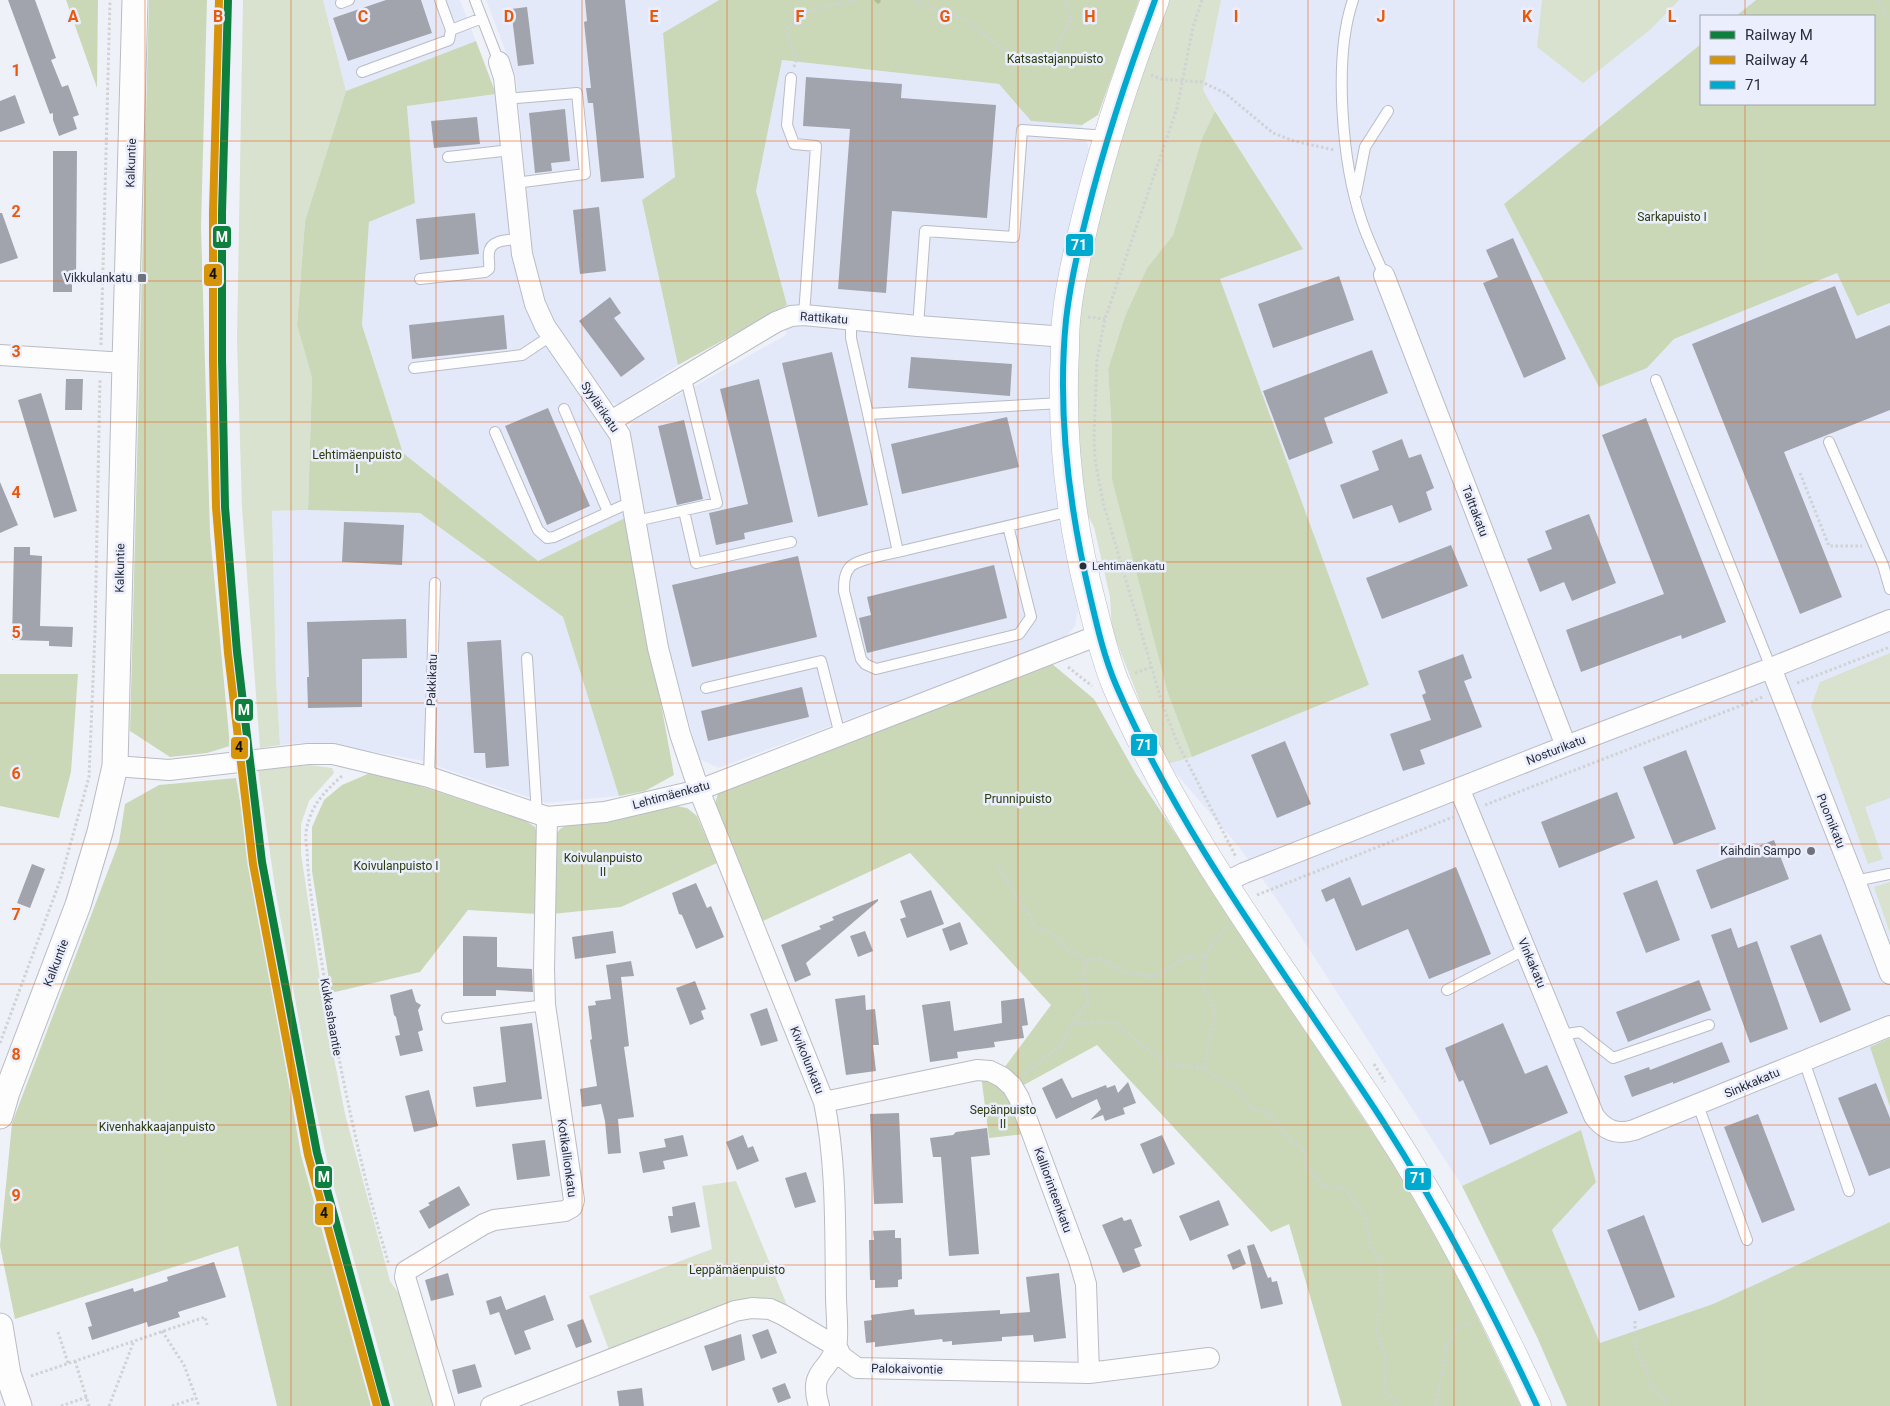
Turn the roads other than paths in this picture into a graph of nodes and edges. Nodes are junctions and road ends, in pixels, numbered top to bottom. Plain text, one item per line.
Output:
1 (136, 0) edge
2 (440, 0) edge
3 (475, 0) edge
4 (1154, 0) edge
5 (1353, 0) edge
6 (482, 18) junction
7 (451, 30) junction
8 (499, 62) joint
9 (362, 72) dead end
10 (791, 78) road end
11 (506, 99) junction
12 (1388, 111) dead end
13 (1108, 136) junction
14 (512, 150) junction
15 (448, 157) dead end
16 (515, 183) junction
17 (1355, 199) junction
18 (520, 239) junction
19 (1384, 275) joint
20 (420, 279) dead end
21 (804, 315) junction
22 (851, 319) junction
23 (918, 326) junction
24 (552, 336) junction
25 (1066, 337) junction
26 (0, 355) edge
27 (113, 362) junction
28 (414, 368) dead end
29 (686, 376) junction
30 (1656, 380) dead end
31 (1062, 403) junction
32 (564, 409) dead end
33 (868, 414) junction
34 (611, 421) junction
35 (495, 432) dead end
36 (1829, 442) dead end
37 (632, 501) junction
38 (684, 510) junction
39 (1072, 511) junction
40 (608, 512) junction
41 (636, 521) junction
42 (1008, 526) junction
43 (791, 542) dead end
44 (898, 552) junction
45 (435, 583) dead end
46 (1890, 589) edge
47 (1890, 620) edge
48 (1099, 635) junction
49 (527, 658) dead end
50 (1770, 668) junction
51 (706, 688) dead end
52 (840, 735) junction
53 (1566, 746) junction
54 (115, 766) junction
55 (429, 777) junction
56 (1459, 788) junction
57 (699, 790) junction
58 (542, 816) junction
59 (1889, 874) dead end
60 (1234, 878) junction
61 (1855, 882) junction
62 (1526, 948) junction
63 (1890, 974) edge
64 (1447, 990) dead end
65 (546, 1005) junction
66 (446, 1018) dead end
67 (1710, 1025) dead end
68 (1890, 1026) edge
69 (1562, 1035) junction
70 (1804, 1061) junction
71 (824, 1102) junction
72 (1698, 1105) junction
73 (0, 1116) edge
74 (1612, 1132) joint
75 (1849, 1191) dead end
76 (1747, 1240) dead end
77 (0, 1326) edge
78 (837, 1346) junction
79 (1209, 1358) dead end
80 (1089, 1373) junction
81 (10, 1385) edge
82 (444, 1406) edge
83 (491, 1406) edge
84 (819, 1406) edge
85 (1537, 1406) edge

1 - 27 street, Kalkuntie
2 - 7 lane
3 - 6 lane
4 - 13 main road
5 - 17 lane
6 - 7 lane
6 - 8 lane
7 - 9 lane
8 - 11 street, Syylärikatu
10 - 21 lane
11 - 14 street, Syylärikatu
11 - 16 lane
12 - 17 lane
13 - 23 lane
13 - 25 main road
14 - 15 lane
14 - 16 street, Syylärikatu
16 - 18 street, Syylärikatu
17 - 19 lane
18 - 20 lane
18 - 24 street, Syylärikatu
19 - 53 street, Talttakatu
21 - 22 street, Rattikatu
21 - 29 street, Rattikatu
22 - 23 street, Rattikatu
22 - 33 lane
23 - 25 street, Rattikatu
24 - 28 lane
24 - 34 street, Syylärikatu
25 - 31 main road
26 - 27 street
27 - 54 street, Kalkuntie
29 - 34 street, Rattikatu
29 - 38 lane
30 - 50 lane
31 - 33 lane
31 - 39 main road
32 - 40 lane
33 - 44 lane
34 - 37 street, Syylärikatu
35 - 40 lane
36 - 46 lane
37 - 40 lane
37 - 41 street, Syylärikatu
38 - 41 lane
38 - 43 lane
39 - 42 lane
39 - 48 main road
41 - 57 street, Syylärikatu
42 - 44 lane
42 - 44 lane
45 - 55 lane, Pakkikatu
47 - 50 street, Nosturikatu
48 - 52 street, Lehtimäenkatu
48 - 60 main road
49 - 58 lane
50 - 53 street, Nosturikatu
50 - 61 street, Puomikatu
51 - 52 lane
52 - 57 street, Lehtimäenkatu
53 - 56 street, Nosturikatu
54 - 55 street, Lehtimäenkatu
54 - 73 street, Kalkuntie
55 - 58 street, Lehtimäenkatu
56 - 60 street, Nosturikatu
56 - 62 street, Vinkakatu
57 - 58 street, Lehtimäenkatu
57 - 71 street, Kivikolunkatu
58 - 65 street, Kotikallionkatu
59 - 61 lane
60 - 85 main road
61 - 63 street, Puomikatu
62 - 64 lane
62 - 69 street, Vinkakatu
65 - 66 lane
65 - 82 street, Kotikallionkatu
67 - 69 lane
68 - 70 street, Sinkkakatu
69 - 74 street, Vinkakatu
70 - 72 street, Sinkkakatu
70 - 75 lane
71 - 78 street, Kivikolunkatu
71 - 80 street, Kalliorinteenkatu
72 - 74 street, Sinkkakatu
72 - 76 lane
77 - 81 street
78 - 80 street, Palokaivontie
78 - 83 street, Palokaivontie
78 - 84 street
79 - 80 street, Palokaivontie

